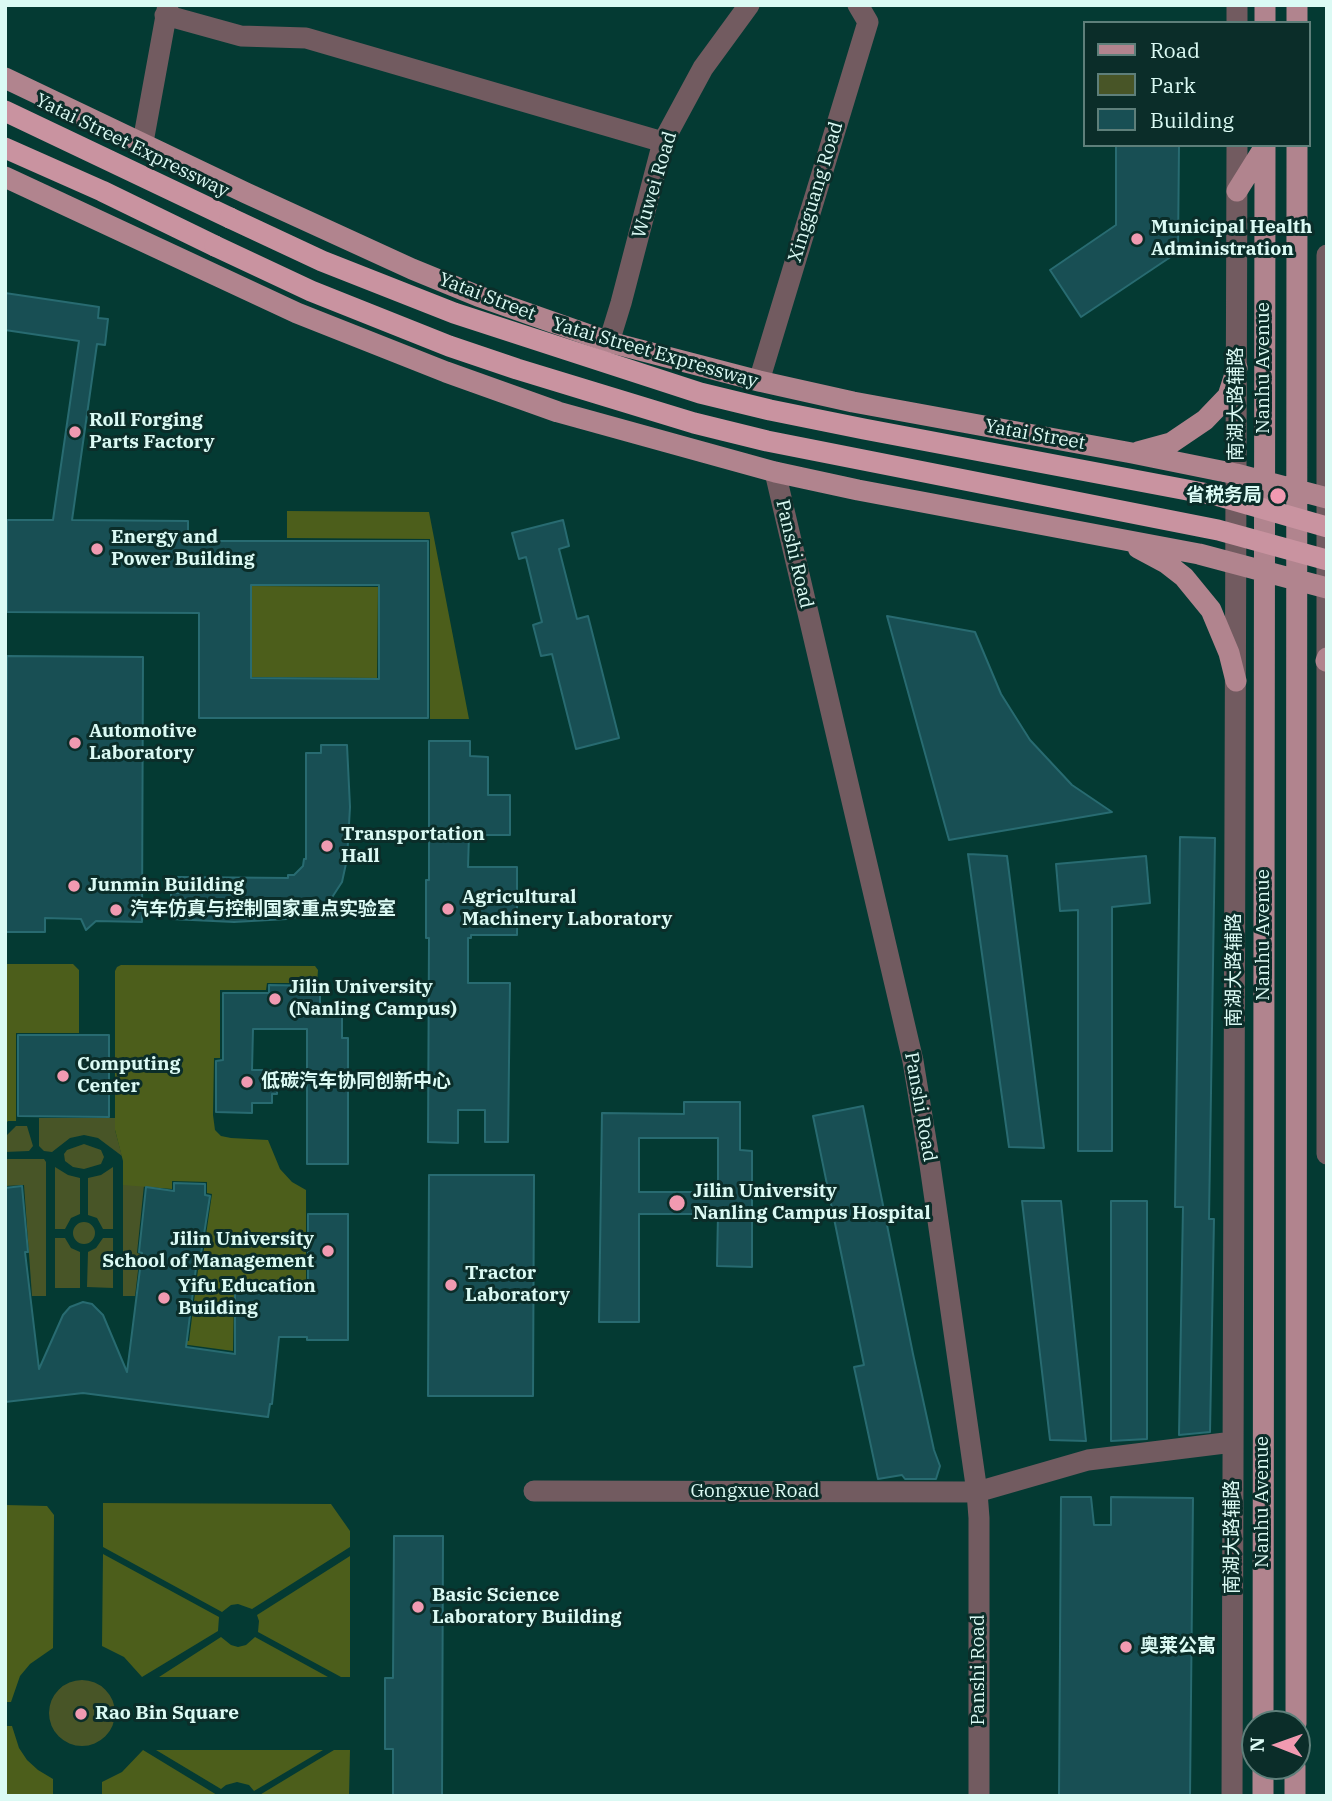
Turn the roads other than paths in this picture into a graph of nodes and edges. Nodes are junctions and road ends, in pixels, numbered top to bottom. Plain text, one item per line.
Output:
1 (749, 5) edge
2 (858, 5) edge
3 (167, 10) edge
4 (5, 78) edge
5 (5, 111) edge
6 (143, 142) junction
7 (663, 142) junction
8 (1237, 147) edge
9 (1264, 147) edge
10 (1265, 147) edge
11 (1297, 147) edge
12 (5, 148) edge
13 (5, 177) edge
14 (1237, 191) junction
15 (1327, 255) edge
16 (608, 342) junction
17 (1237, 368) junction
18 (759, 381) junction
19 (1132, 453) junction
20 (775, 472) junction
21 (1236, 474) junction
22 (1264, 481) junction
23 (1296, 489) junction
24 (1327, 498) edge
25 (1327, 527) edge
26 (1117, 538) junction
27 (1327, 560) edge
28 (1236, 562) junction
29 (1264, 569) junction
30 (1296, 579) junction
31 (1327, 588) edge
32 (1326, 660) edge
33 (1236, 681) junction
34 (1327, 1154) edge
35 (1233, 1442) junction
36 (534, 1491) dead end
37 (977, 1492) junction
38 (1263, 1710) edge
39 (1296, 1710) edge
40 (979, 1796) edge
41 (1233, 1796) edge

1 - 7 street, Wuwei Road
2 - 18 street, Xingguang Road
3 - 6 street
3 - 7 street
4 - 6 main road, Yatai Street
5 - 25 highway, Yatai Street Expressway, bridge
6 - 16 main road, Yatai Street
7 - 16 street, Wuwei Road
8 - 14 street, 南湖大路辅路
9 - 14 main road
10 - 22 main road, Nanhu Avenue
11 - 23 main road, Nanhu Avenue
12 - 27 highway, bridge
13 - 20 main road
14 - 17 street, 南湖大路辅路
15 - 24 street
16 - 18 main road, Yatai Street
17 - 19 main road
17 - 21 street, 南湖大路辅路
18 - 19 main road, Yatai Street
19 - 21 main road, Yatai Street
20 - 26 main road
20 - 37 street, Panshi Road
21 - 22 main road, Yatai Street
21 - 28 street, 南湖大路辅路
22 - 23 main road, Yatai Street
22 - 29 main road, Nanhu Avenue
23 - 24 main road, Yatai Street
23 - 30 main road, Nanhu Avenue
24 - 31 street
26 - 28 main road
26 - 33 main road
28 - 29 main road
28 - 33 street, 南湖大路辅路
29 - 30 main road
29 - 38 main road, Nanhu Avenue
30 - 31 main road
30 - 39 main road, Nanhu Avenue
31 - 32 street
32 - 34 street
33 - 35 street, 南湖大路辅路
35 - 37 street, Gongxue Road
35 - 41 street, 南湖大路辅路
36 - 37 street, Gongxue Road
37 - 40 street, Panshi Road

